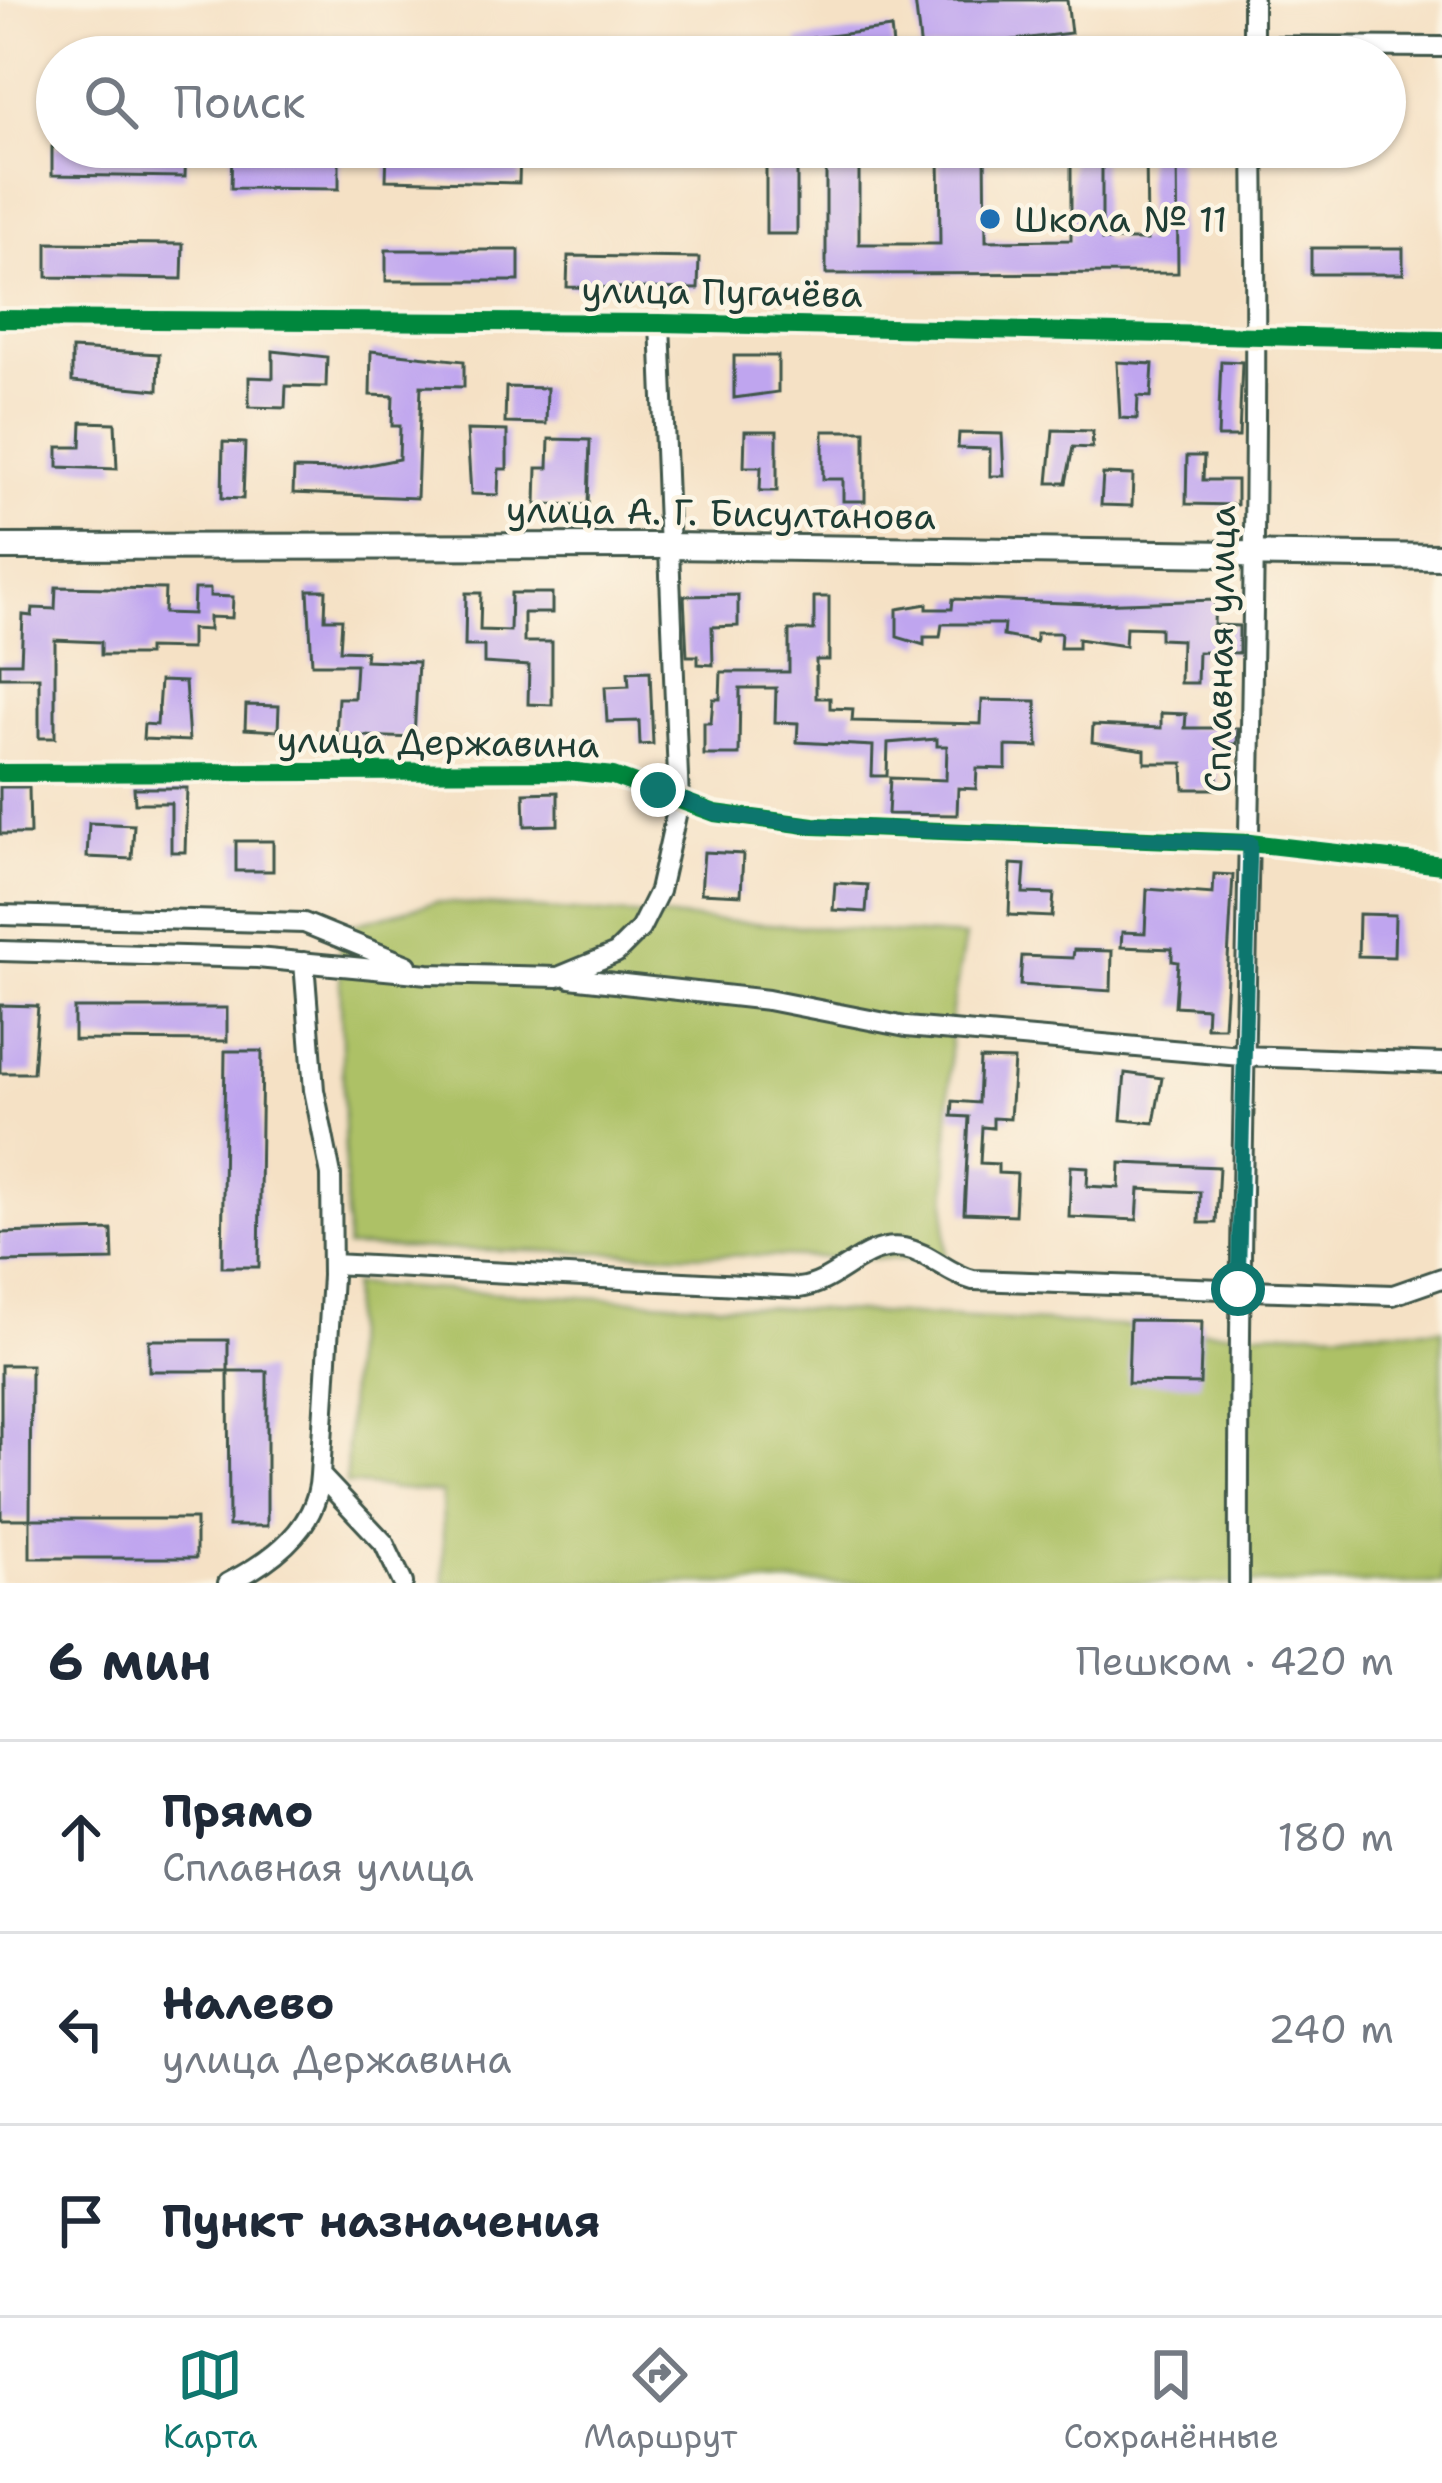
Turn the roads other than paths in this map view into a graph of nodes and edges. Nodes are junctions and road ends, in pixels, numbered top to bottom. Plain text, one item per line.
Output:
1 (1253, 0) edge
2 (1253, 36) edge
3 (1442, 47) edge
4 (1406, 48) edge
5 (1254, 168) edge
6 (0, 319) edge
7 (660, 323) junction
8 (1257, 335) junction
9 (1442, 340) edge
10 (666, 546) junction
11 (0, 547) edge
12 (1256, 557) junction
13 (1442, 557) edge
14 (0, 773) edge
15 (679, 802) junction
16 (1250, 843) junction
17 (1442, 865) edge
18 (0, 915) edge
19 (0, 951) edge
20 (304, 962) junction
21 (428, 974) junction
22 (558, 976) junction
23 (1241, 1056) junction
24 (1442, 1063) edge
25 (332, 1264) junction
26 (1442, 1278) edge
27 (1238, 1289) junction
28 (320, 1475) junction
29 (227, 1583) edge
30 (404, 1583) edge
31 (1239, 1583) edge

1 - 2 street
3 - 4 street
5 - 8 street, Сплавная улица
6 - 7 street, улица Пугачёва
7 - 8 street, улица Пугачёва
7 - 10 street
8 - 9 street, улица Пугачёва
8 - 12 street, Сплавная улица
10 - 11 street, улица А. Г. Бисултанова
10 - 12 street, улица А. Г. Бисултанова
10 - 15 street
12 - 13 street, улица А. Г. Бисултанова
12 - 16 street, Сплавная улица
14 - 15 street, улица Державина
15 - 16 street, улица Державина
15 - 22 street
16 - 17 street, улица Державина
16 - 23 street, Сплавная улица
18 - 21 street
19 - 20 street
20 - 21 street
20 - 25 street
21 - 22 street
22 - 23 street
23 - 24 street
23 - 27 street, Сплавная улица
25 - 27 street
25 - 28 street
26 - 27 street
27 - 31 street, Сплавная улица
28 - 29 street
28 - 30 street

